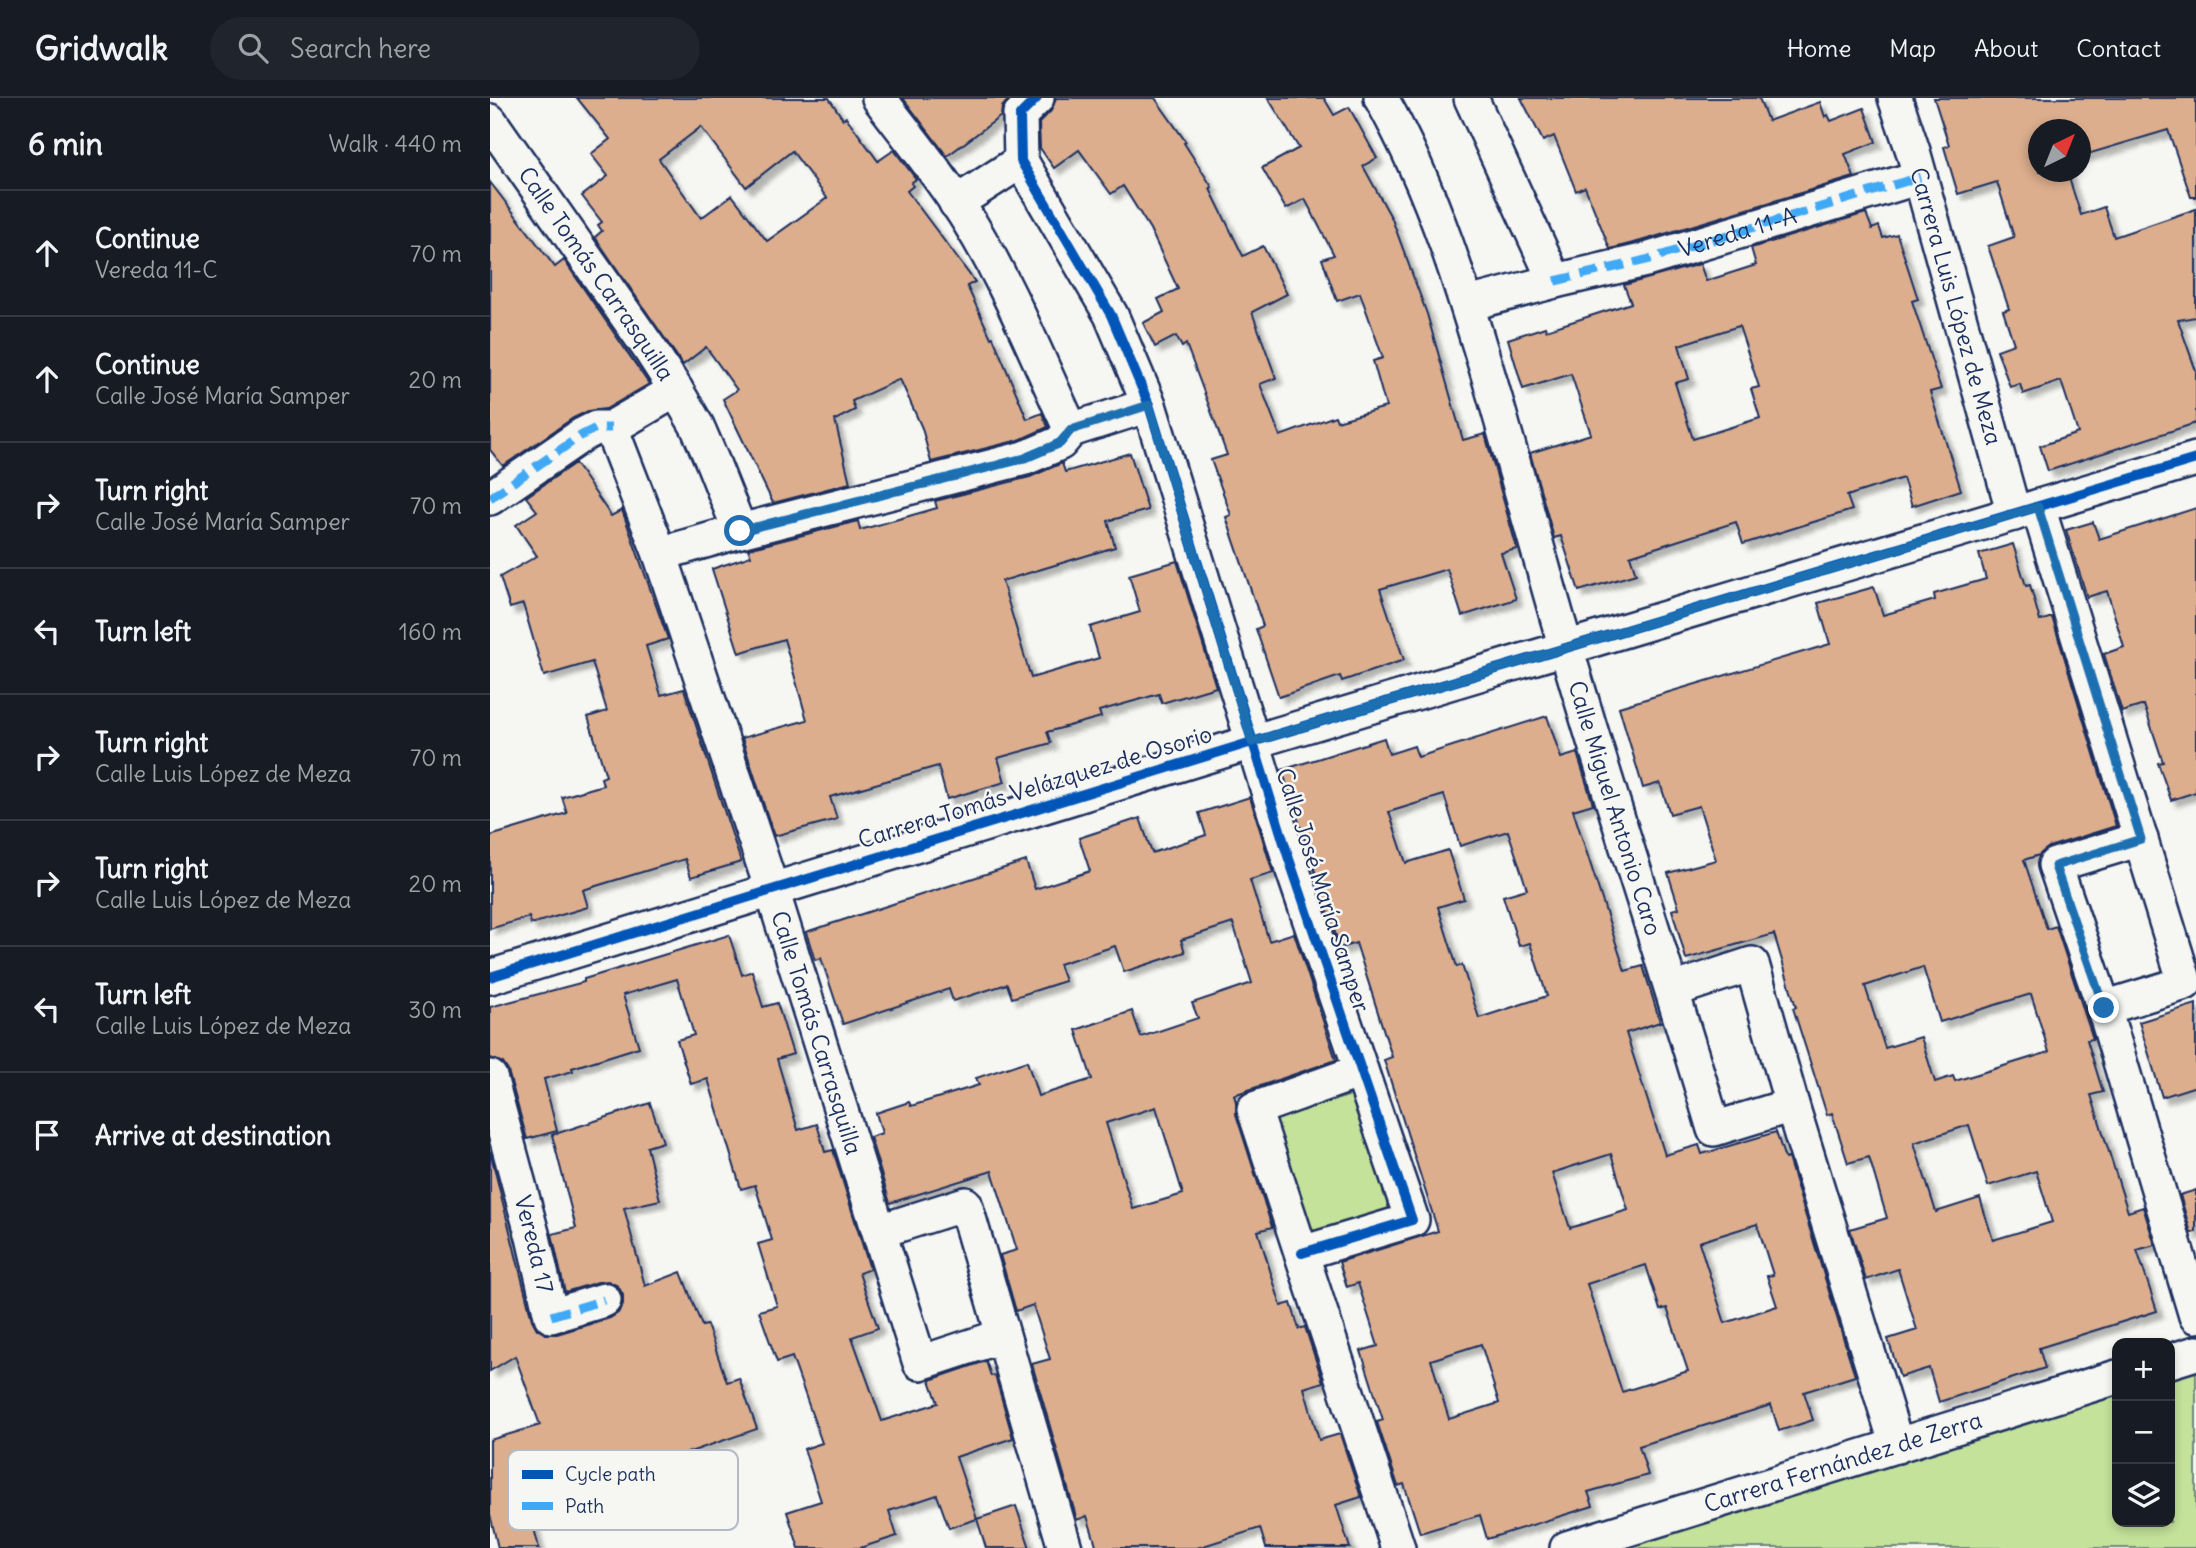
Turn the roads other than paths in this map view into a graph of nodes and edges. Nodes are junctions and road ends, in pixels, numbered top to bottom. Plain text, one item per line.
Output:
1 (878, 98) edge
2 (1037, 98) edge
3 (1381, 98) edge
4 (1471, 98) edge
5 (1895, 98) edge
6 (490, 121) edge
7 (1021, 161) junction
8 (1920, 177) junction
9 (956, 202) junction
10 (1555, 281) junction
11 (1468, 304) junction
12 (676, 390) junction
13 (1149, 405) junction
14 (611, 428) junction
15 (1071, 430) junction
16 (2196, 459) edge
17 (490, 498) edge
18 (2026, 511) junction
19 (740, 531) junction
20 (660, 554) junction
21 (1566, 648) junction
22 (1252, 742) junction
23 (2141, 839) junction
24 (772, 890) junction
25 (490, 977) edge
26 (1673, 990) junction
27 (2104, 1008) junction
28 (1361, 1071) junction
29 (490, 1077) edge
30 (1792, 1105) junction
31 (880, 1231) junction
32 (1302, 1253) junction
33 (604, 1300) dead end
34 (2196, 1316) edge
35 (1002, 1336) junction
36 (2196, 1353) edge
37 (2175, 1359) edge
38 (2112, 1379) edge
39 (1897, 1446) junction
40 (1065, 1548) edge
41 (1398, 1548) edge
42 (1567, 1548) edge

1 - 9 street
2 - 7 street
3 - 11 street, Calle Miguel Antonio Caro
4 - 10 street
5 - 8 street, Carrera Luis López de Meza
6 - 12 street, Calle Tomás Carrasquilla
7 - 9 street
7 - 13 street, Calle José María Samper
8 - 10 street, Vereda 11-A
8 - 18 street, Carrera Luis López de Meza
9 - 15 street
10 - 11 street
11 - 21 street, Calle Miguel Antonio Caro
12 - 14 street, Calle Tomás Carrasquilla
12 - 19 street, Calle Tomás Carrasquilla
13 - 15 street
13 - 22 street, Calle José María Samper
14 - 17 street
14 - 20 street, Calle Tomás Carrasquilla
15 - 19 street
16 - 18 street, Carrera Tomás Velázquez de Osorio
18 - 21 street, Carrera Tomás Velázquez de Osorio
18 - 23 street, Carrera Luis López de Meza
19 - 20 street
20 - 24 street, Calle Tomás Carrasquilla
21 - 22 street, Carrera Tomás Velázquez de Osorio
21 - 26 street, Calle Miguel Antonio Caro
22 - 24 street, Carrera Tomás Velázquez de Osorio
22 - 28 street, Calle José María Samper
23 - 27 street, Carrera Luis López de Meza
23 - 27 street
24 - 25 street, Carrera Tomás Velázquez de Osorio
24 - 31 street, Calle Tomás Carrasquilla
26 - 30 street, Calle Miguel Antonio Caro
26 - 30 street
27 - 34 street
28 - 32 street
28 - 32 street, Calle José María Samper
29 - 33 street, Vereda 17
30 - 39 street
31 - 35 street, Calle Tomás Carrasquilla
31 - 35 street
32 - 41 street
35 - 40 street
36 - 37 street
38 - 39 street, Carrera Fernández de Zerra
39 - 42 street, Carrera Fernández de Zerra

